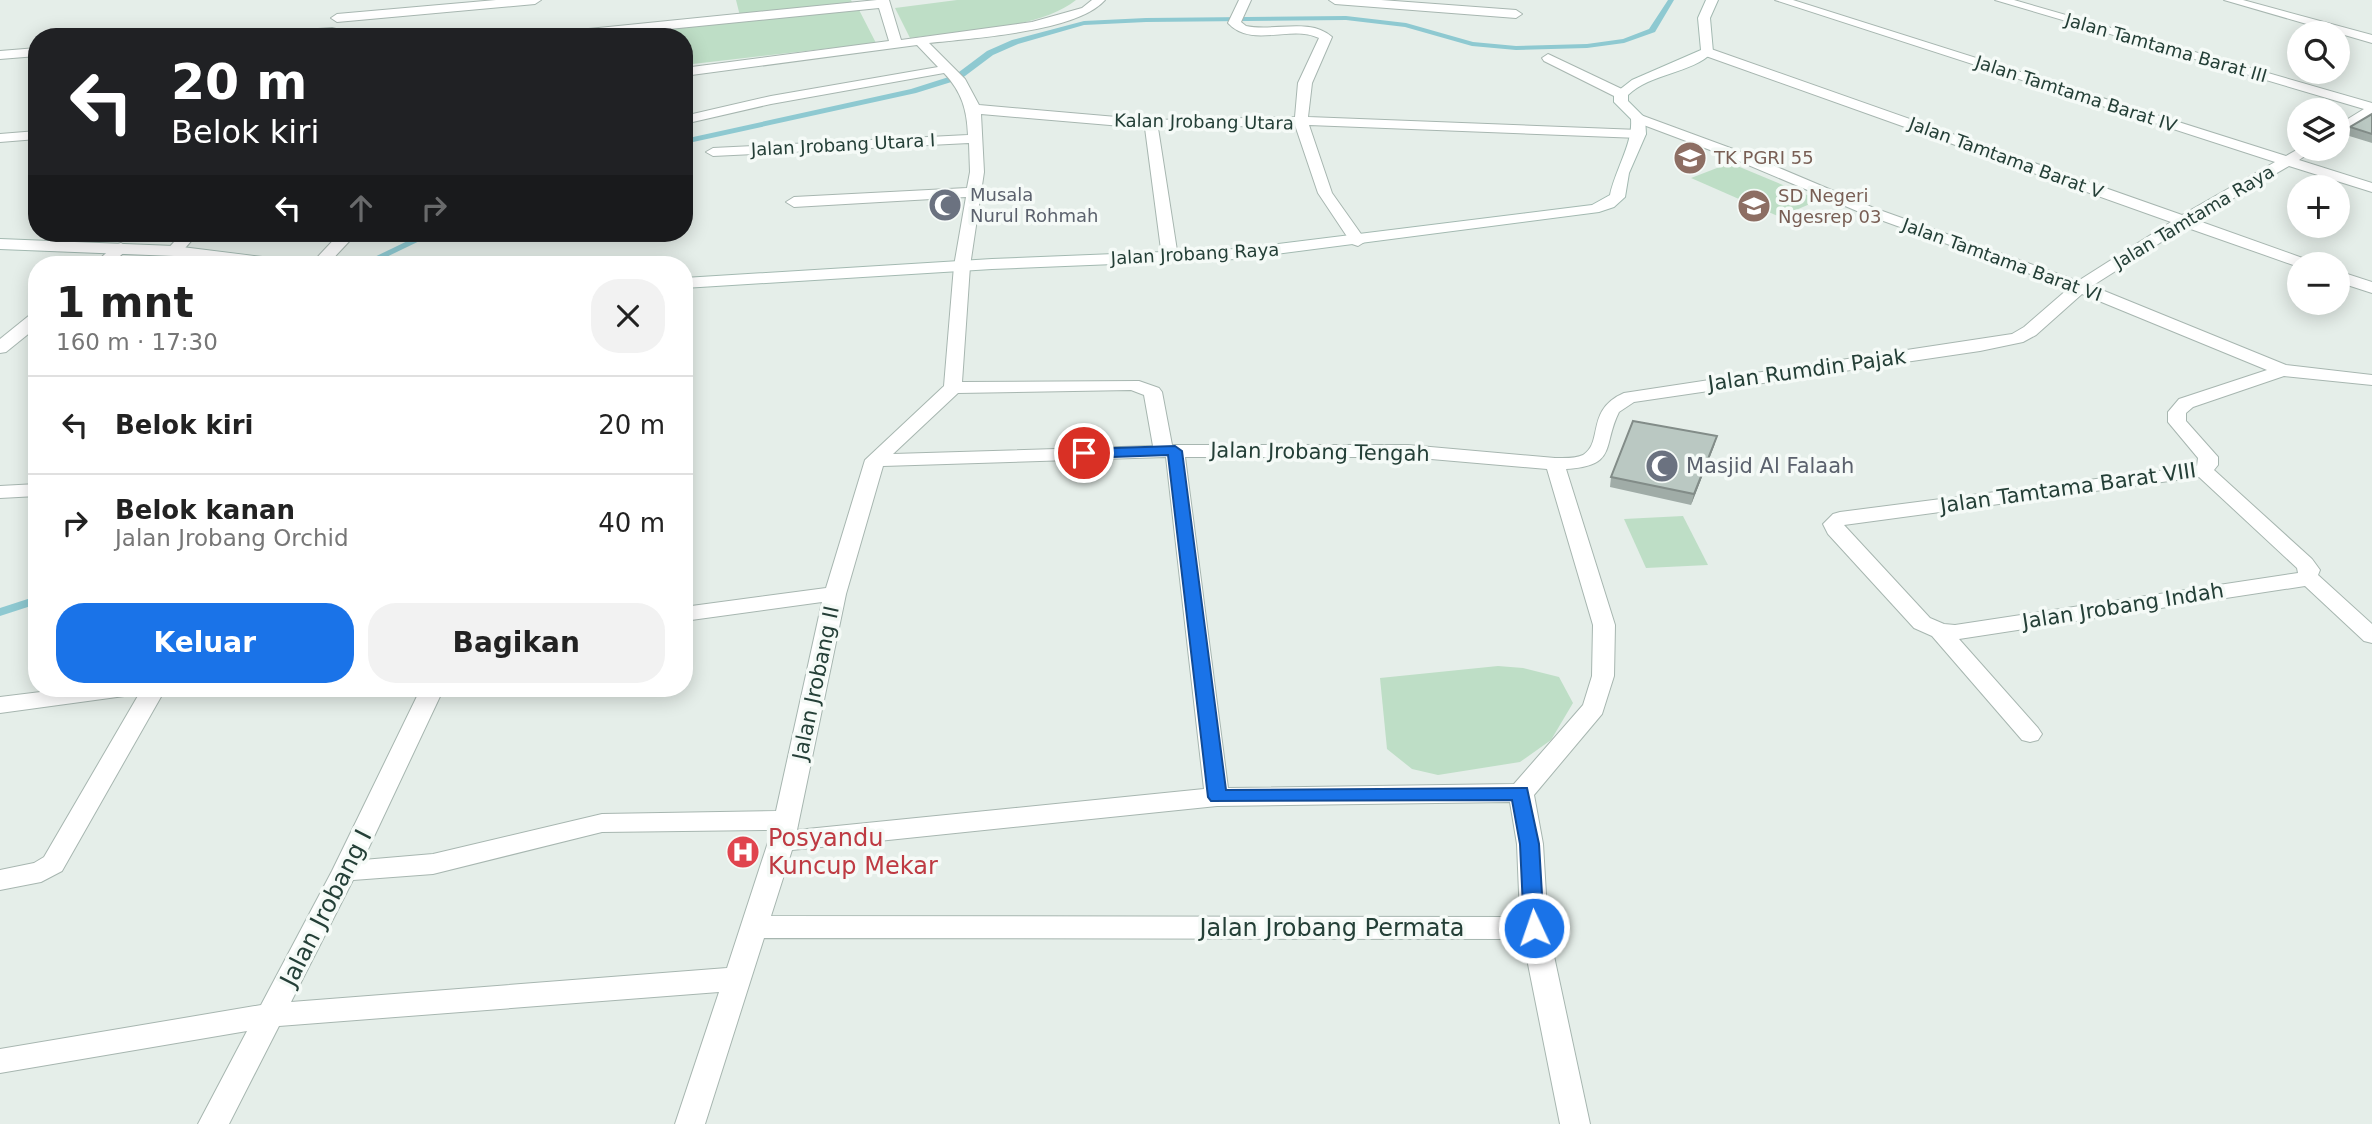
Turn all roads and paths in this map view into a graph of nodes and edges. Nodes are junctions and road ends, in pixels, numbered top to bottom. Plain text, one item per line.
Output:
1 (346, 0) edge
2 (535, 0) edge
3 (1099, 0) edge
4 (1245, 0) edge
5 (1335, 0) edge
6 (1712, 0) edge
7 (1781, 0) edge
8 (2001, 0) edge
9 (2230, 0) edge
10 (884, 2) edge
11 (1516, 14) dead end
12 (337, 18) junction
13 (333, 28) edge
14 (635, 28) edge
15 (2372, 39) edge
16 (920, 41) junction
17 (896, 44) junction
18 (1707, 52) junction
19 (28, 53) edge
20 (0, 55) edge
21 (1548, 58) dead end
22 (693, 71) edge
23 (953, 76) junction
24 (1621, 94) junction
25 (2372, 109) edge
26 (974, 110) junction
27 (693, 118) edge
28 (1301, 121) junction
29 (2350, 123) edge
30 (1152, 124) junction
31 (1638, 126) junction
32 (28, 136) edge
33 (0, 138) edge
34 (974, 139) junction
35 (713, 152) dead end
36 (2287, 161) junction
37 (2372, 188) edge
38 (973, 192) junction
39 (794, 202) dead end
40 (2183, 221) junction
41 (1358, 241) junction
42 (182, 242) edge
43 (340, 242) edge
44 (0, 244) edge
45 (121, 248) junction
46 (174, 251) junction
47 (112, 256) edge
48 (214, 256) edge
49 (327, 256) edge
50 (1170, 257) junction
51 (2287, 258) edge
52 (962, 266) junction
53 (2350, 280) edge
54 (693, 282) edge
55 (2080, 287) junction
56 (2372, 288) edge
57 (28, 325) edge
58 (0, 348) edge
59 (2283, 370) junction
60 (2372, 380) edge
61 (953, 388) junction
62 (1169, 451) junction
63 (875, 460) junction
64 (1555, 464) junction
65 (2203, 471) junction
66 (28, 490) edge
67 (0, 492) edge
68 (2307, 576) junction
69 (835, 593) junction
70 (693, 613) edge
71 (1940, 631) junction
72 (2372, 636) edge
73 (63, 697) edge
74 (149, 697) edge
75 (428, 697) edge
76 (0, 705) edge
77 (2030, 734) dead end
78 (1521, 793) junction
79 (1217, 797) junction
80 (784, 831) junction
81 (345, 871) junction
82 (0, 880) edge
83 (756, 928) junction
84 (1534, 928) junction
85 (738, 979) junction
86 (271, 1015) junction
87 (0, 1061) edge
88 (213, 1124) edge
89 (690, 1124) edge
90 (1575, 1124) edge

1 - 12 street
2 - 12 street
3 - 16 street
4 - 28 street
5 - 11 street
6 - 18 street
7 - 36 street, Jalan Tamtama Barat IV
8 - 25 street, Jalan Tamtama Barat III
9 - 15 street
10 - 14 street
10 - 17 street
12 - 13 street
16 - 17 street
16 - 23 street
17 - 22 street
18 - 24 street
18 - 40 street, Jalan Tamtama Barat V
19 - 20 street
21 - 24 street
23 - 26 street
23 - 27 street
24 - 31 street
25 - 29 street
26 - 30 street, Kalan Jrobang Utara
26 - 34 street
28 - 30 street, Kalan Jrobang Utara
28 - 31 street
28 - 41 street, Kalan Jrobang Utara
30 - 50 street
31 - 41 street, Jalan Jrobang Raya
31 - 55 street, Jalan Tamtama Barat VI
32 - 33 street
34 - 35 street, Jalan Jrobang Utara I
34 - 38 street
36 - 37 street, Jalan Tamtama Barat IV
36 - 40 street, Jalan Tamtama Raya
38 - 39 street
38 - 52 street
40 - 51 street, Jalan Tamtama Barat V
40 - 55 street, Jalan Tamtama Raya
41 - 50 street, Jalan Jrobang Raya
42 - 46 street
43 - 49 street
44 - 45 street
45 - 46 street
45 - 47 street
46 - 48 street
50 - 52 street, Jalan Jrobang Raya
52 - 54 street, Jalan Jrobang Raya
52 - 61 street
53 - 56 street
55 - 59 street, Jalan Tamtama Barat VI
55 - 64 street, Jalan Rumdin Pajak
57 - 58 street
59 - 60 street, Jalan Tamtama Barat VI
59 - 65 street, Jalan Tamtama Barat VIII
61 - 62 street
61 - 63 street
62 - 63 street, Jalan Jrobang Tengah
62 - 64 street, Jalan Jrobang Tengah
62 - 79 street
63 - 69 street, Jalan Jrobang II
64 - 78 street
65 - 68 street
65 - 71 street, Jalan Tamtama Barat VIII
66 - 67 street
68 - 71 street, Jalan Jrobang Indah
68 - 72 street
69 - 70 street
69 - 80 street, Jalan Jrobang II
71 - 77 street
73 - 76 street
74 - 82 street
75 - 81 street, Jalan Jrobang I
78 - 79 street
78 - 84 street
79 - 80 street
80 - 81 street
80 - 83 street, Jalan Jrobang II
81 - 86 street, Jalan Jrobang I
83 - 84 street, Jalan Jrobang Permata
83 - 85 street, Jalan Jrobang II
84 - 90 street
85 - 86 street
85 - 89 street, Jalan Jrobang II
86 - 87 street
86 - 88 street, Jalan Jrobang I

